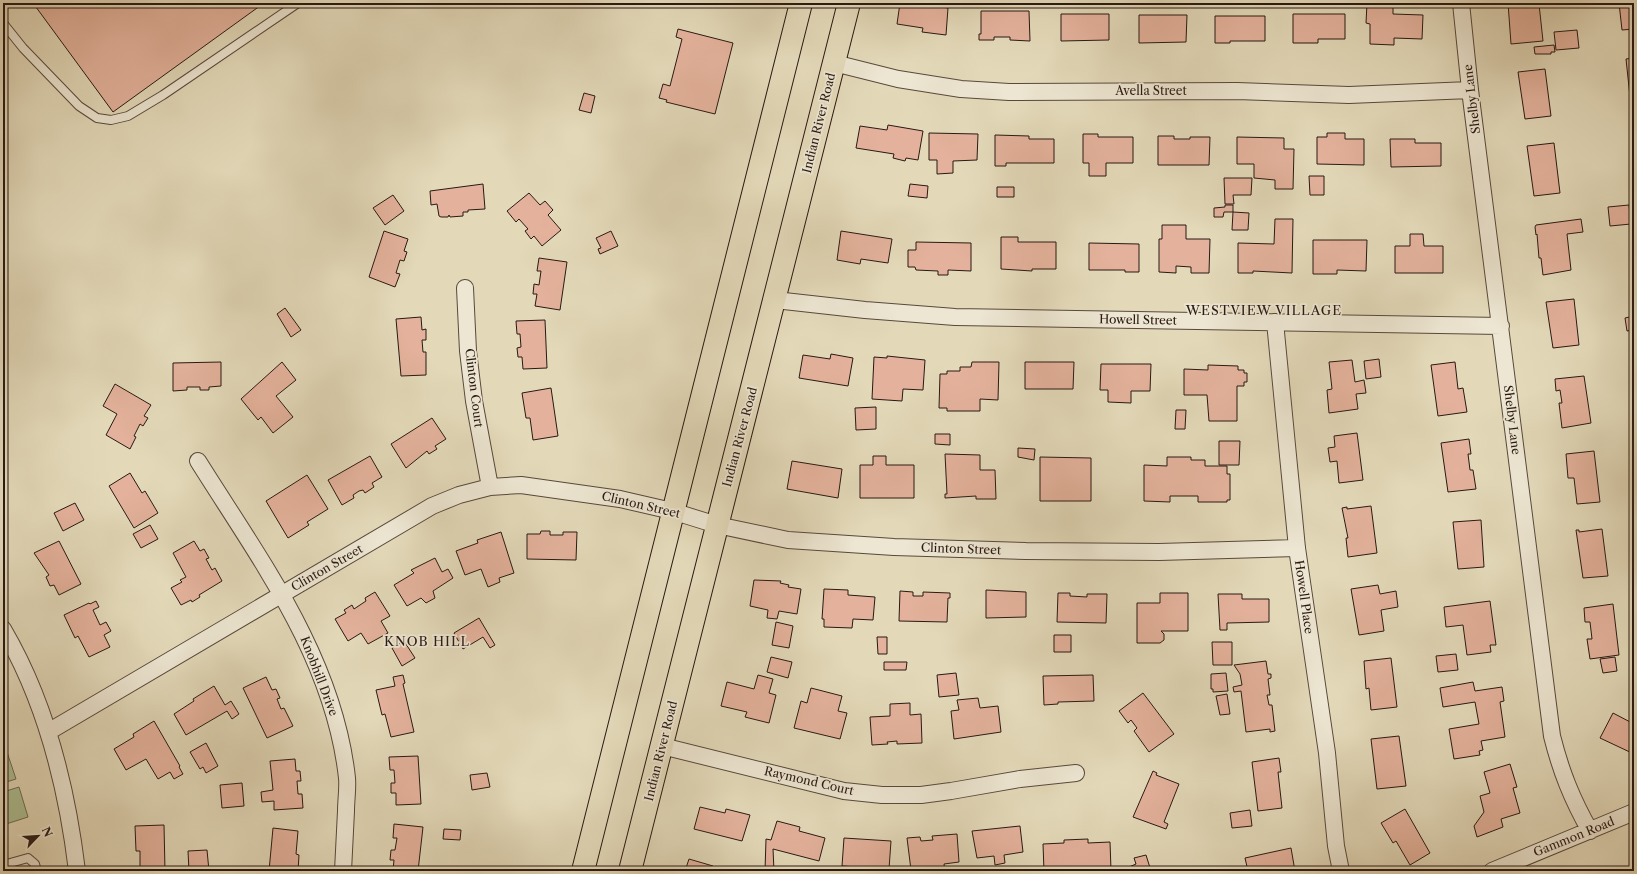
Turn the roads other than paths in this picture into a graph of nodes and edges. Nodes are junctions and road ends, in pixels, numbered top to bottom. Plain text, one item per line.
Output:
1 (298, 3) edge
2 (801, 3) edge
3 (849, 3) edge
4 (1461, 3) edge
5 (3, 23) edge
6 (834, 63) junction
7 (1470, 90) junction
8 (465, 288) dead end
9 (775, 300) junction
10 (1275, 322) junction
11 (1501, 326) junction
12 (198, 461) dead end
13 (490, 487) junction
14 (672, 511) junction
15 (717, 525) junction
16 (1297, 548) junction
17 (281, 594) junction
18 (3, 629) edge
19 (48, 732) junction
20 (662, 746) junction
21 (1076, 773) dead end
22 (1634, 812) edge
23 (1590, 831) junction
24 (3, 865) edge
25 (37, 871) edge
26 (77, 871) edge
27 (342, 871) edge
28 (583, 871) edge
29 (630, 871) edge
30 (1341, 871) edge
31 (1492, 871) edge

1 - 5 lane
2 - 14 main road
3 - 6 main road, Indian River Road
4 - 7 street, Shelby Lane
6 - 7 street, Avella Street
6 - 9 main road, Indian River Road
7 - 11 street, Shelby Lane
8 - 13 street, Clinton Court
9 - 10 street, Howell Street
9 - 15 main road, Indian River Road
10 - 11 street, Howell Street
10 - 16 street, Howell Place
11 - 23 street, Shelby Lane
12 - 17 street, Knobhill Drive
13 - 14 street, Clinton Street
13 - 17 street, Clinton Street
14 - 15 street, Clinton Street
14 - 28 main road
15 - 16 street, Clinton Street
15 - 20 main road, Indian River Road
16 - 30 street, Howell Place
17 - 19 street, Clinton Street
17 - 27 street, Knobhill Drive
18 - 19 street
19 - 26 street
20 - 21 street, Raymond Court
20 - 29 main road, Indian River Road
22 - 23 street, Gammon Road
23 - 31 street, Gammon Road
24 - 25 lane

